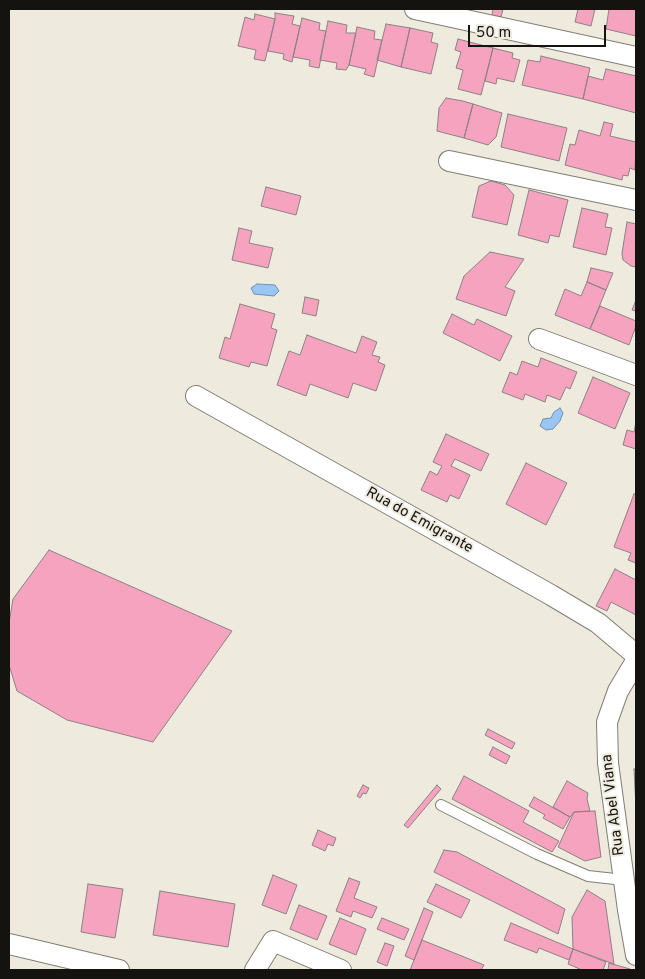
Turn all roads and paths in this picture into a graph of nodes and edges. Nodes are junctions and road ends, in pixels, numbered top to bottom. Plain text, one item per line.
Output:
1 (415, 9) edge
2 (636, 57) edge
3 (449, 161) dead end
4 (636, 200) edge
5 (539, 340) dead end
6 (636, 375) edge
7 (196, 396) dead end
8 (636, 655) edge
9 (636, 661) edge
10 (441, 805) dead end
11 (624, 880) junction
12 (632, 911) edge
13 (9, 944) edge
14 (636, 955) edge
15 (119, 970) edge
16 (255, 970) edge
17 (341, 970) edge

1 - 2 street
3 - 4 street
5 - 6 street
7 - 8 street, Rua do Emigrante
9 - 11 street, Rua Abel Viana
10 - 11 lane
11 - 12 street, Rua Abel Viana
12 - 14 street, Rua Abel Viana
13 - 15 street
16 - 17 street

